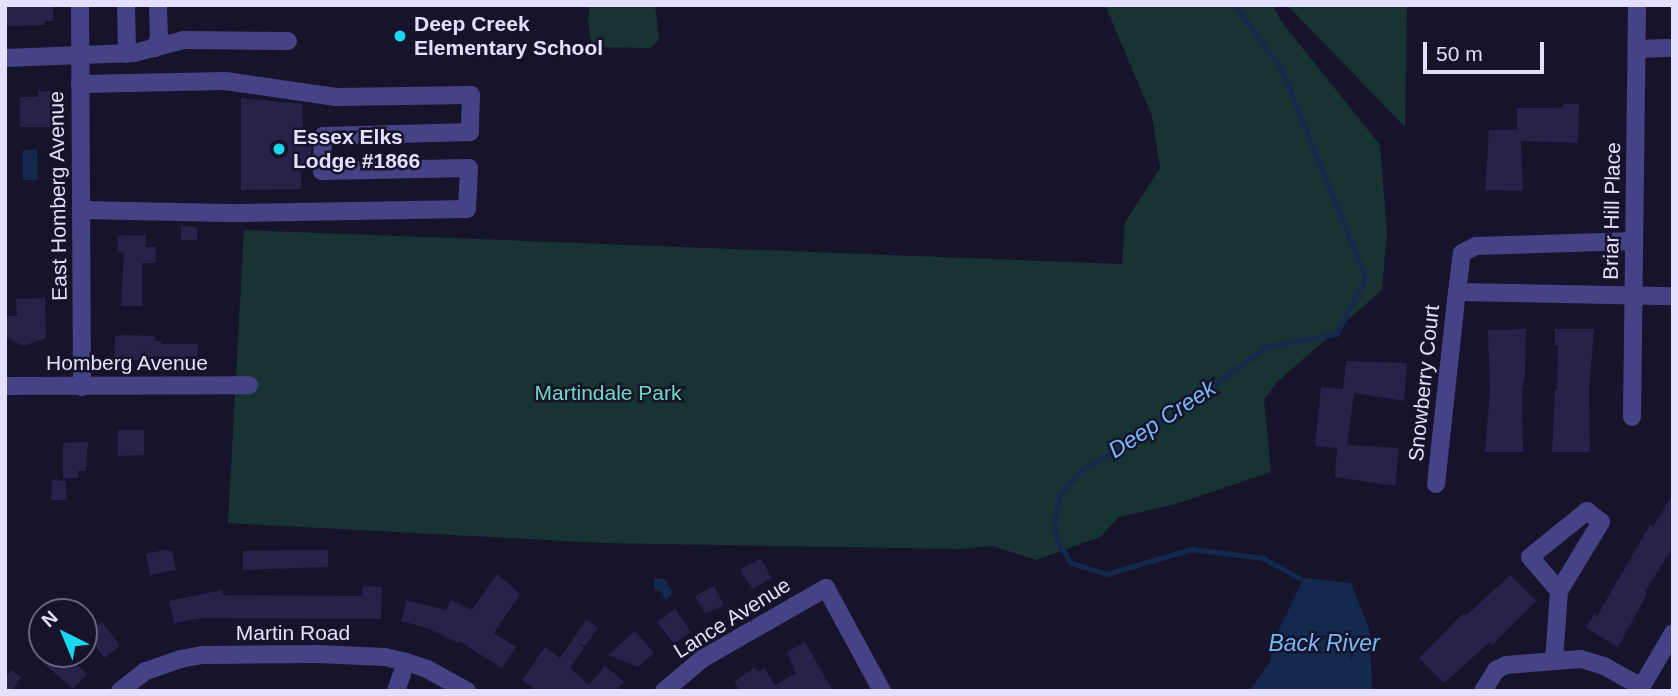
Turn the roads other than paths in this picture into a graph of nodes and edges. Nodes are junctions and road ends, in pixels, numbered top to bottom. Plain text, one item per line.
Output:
1 (80, 5) edge
2 (126, 5) edge
3 (158, 5) edge
4 (1637, 5) edge
5 (288, 41) dead end
6 (155, 48) junction
7 (1673, 48) edge
8 (1637, 49) junction
9 (127, 54) junction
10 (5, 58) edge
11 (79, 58) junction
12 (80, 84) junction
13 (81, 210) junction
14 (1633, 241) junction
15 (1457, 292) junction
16 (1633, 296) junction
17 (1673, 296) edge
18 (249, 385) dead end
19 (5, 386) edge
20 (82, 387) junction
21 (1632, 417) dead end
22 (1436, 484) dead end
23 (1559, 592) dead end
24 (1673, 633) edge
25 (1554, 661) junction
26 (406, 662) junction
27 (1640, 689) edge
28 (120, 691) edge
29 (396, 691) edge
30 (467, 691) edge
31 (664, 691) edge
32 (882, 691) edge
33 (1483, 691) edge

1 - 11 street, East Homberg Avenue
2 - 9 street
3 - 6 street
4 - 8 street, Briar Hill Place
5 - 6 street
6 - 9 street
7 - 8 street
8 - 14 street, Briar Hill Place
9 - 11 street
10 - 11 street
11 - 12 street, East Homberg Avenue
12 - 13 street, East Homberg Avenue
12 - 13 street
13 - 20 street, East Homberg Avenue
14 - 15 street
14 - 16 street, Briar Hill Place
15 - 16 street, Snowberry Court
15 - 22 street, Snowberry Court
16 - 17 street, Snowberry Court
16 - 21 street, Briar Hill Place
18 - 20 street, Homberg Avenue
19 - 20 street, Homberg Avenue
23 - 25 street
24 - 27 street
25 - 27 street
25 - 33 street
26 - 28 street, Martin Road
26 - 29 street
26 - 30 street, Martin Road
31 - 32 street, Lance Avenue

